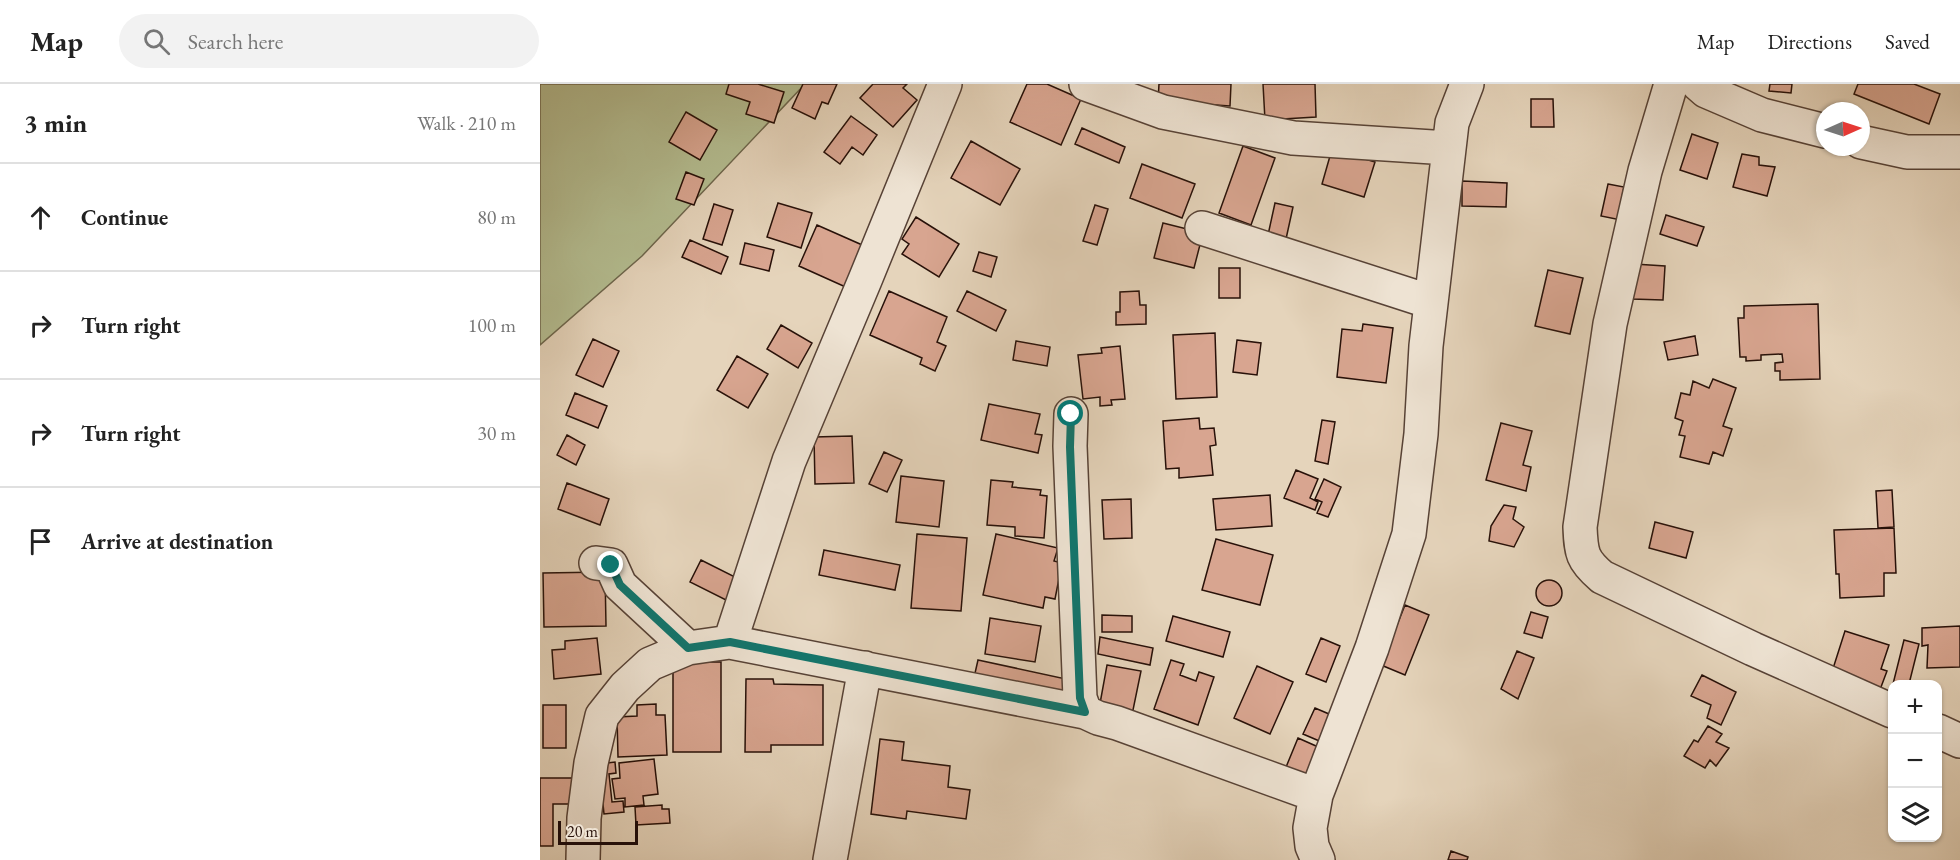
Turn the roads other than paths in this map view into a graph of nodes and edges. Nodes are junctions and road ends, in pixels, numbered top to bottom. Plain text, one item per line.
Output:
1 (945, 84) edge
2 (1086, 84) edge
3 (1467, 84) edge
4 (1671, 84) edge
5 (1698, 84) edge
6 (1816, 129) edge
7 (1870, 144) edge
8 (1449, 148) junction
9 (1960, 153) edge
10 (1202, 228) dead end
11 (1431, 302) junction
12 (1071, 414) dead end
13 (596, 563) dead end
14 (730, 642) junction
15 (688, 648) junction
16 (865, 668) junction
17 (1888, 709) edge
18 (1085, 712) junction
19 (1942, 733) edge
20 (1960, 741) edge
21 (1316, 795) junction
22 (1316, 859) edge
23 (583, 860) edge
24 (830, 860) edge

1 - 14 street
2 - 8 street
3 - 8 street
4 - 17 street
5 - 6 street
7 - 9 street
8 - 11 street
10 - 11 street
11 - 21 street
12 - 18 street
13 - 15 street
14 - 15 street
14 - 16 street
15 - 23 street
16 - 18 street
16 - 24 street
18 - 21 street
19 - 20 street
21 - 22 street

